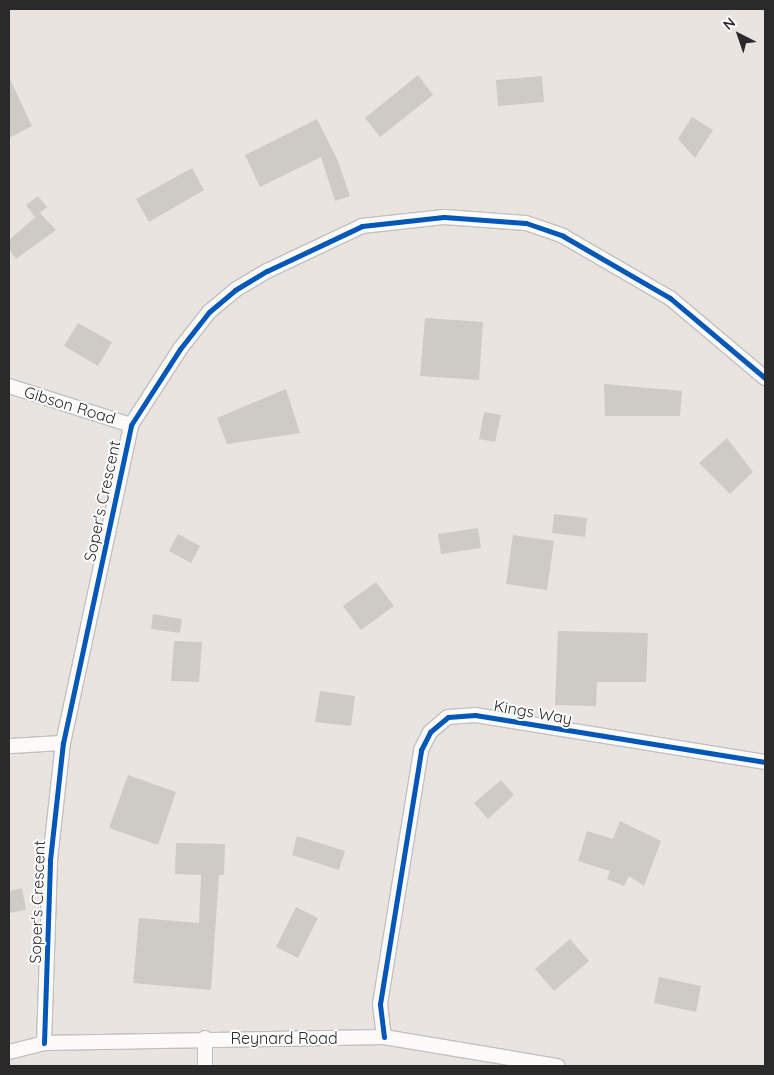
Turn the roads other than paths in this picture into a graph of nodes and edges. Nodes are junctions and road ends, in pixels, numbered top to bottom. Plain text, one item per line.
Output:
1 (765, 378) edge
2 (9, 386) edge
3 (131, 425) junction
4 (63, 743) junction
5 (9, 746) edge
6 (765, 762) edge
7 (205, 1038) junction
8 (384, 1038) junction
9 (44, 1044) junction
10 (9, 1052) edge
11 (205, 1066) edge
12 (558, 1066) edge

1 - 3 street, Soper's Crescent
2 - 3 street, Gibson Road
3 - 4 street, Soper's Crescent
4 - 5 street
4 - 9 street, Soper's Crescent
6 - 8 street, Kings Way
7 - 8 street, Reynard Road
7 - 9 street, Reynard Road
7 - 11 street
8 - 12 street, Reynard Road
9 - 10 street, Reynard Road

